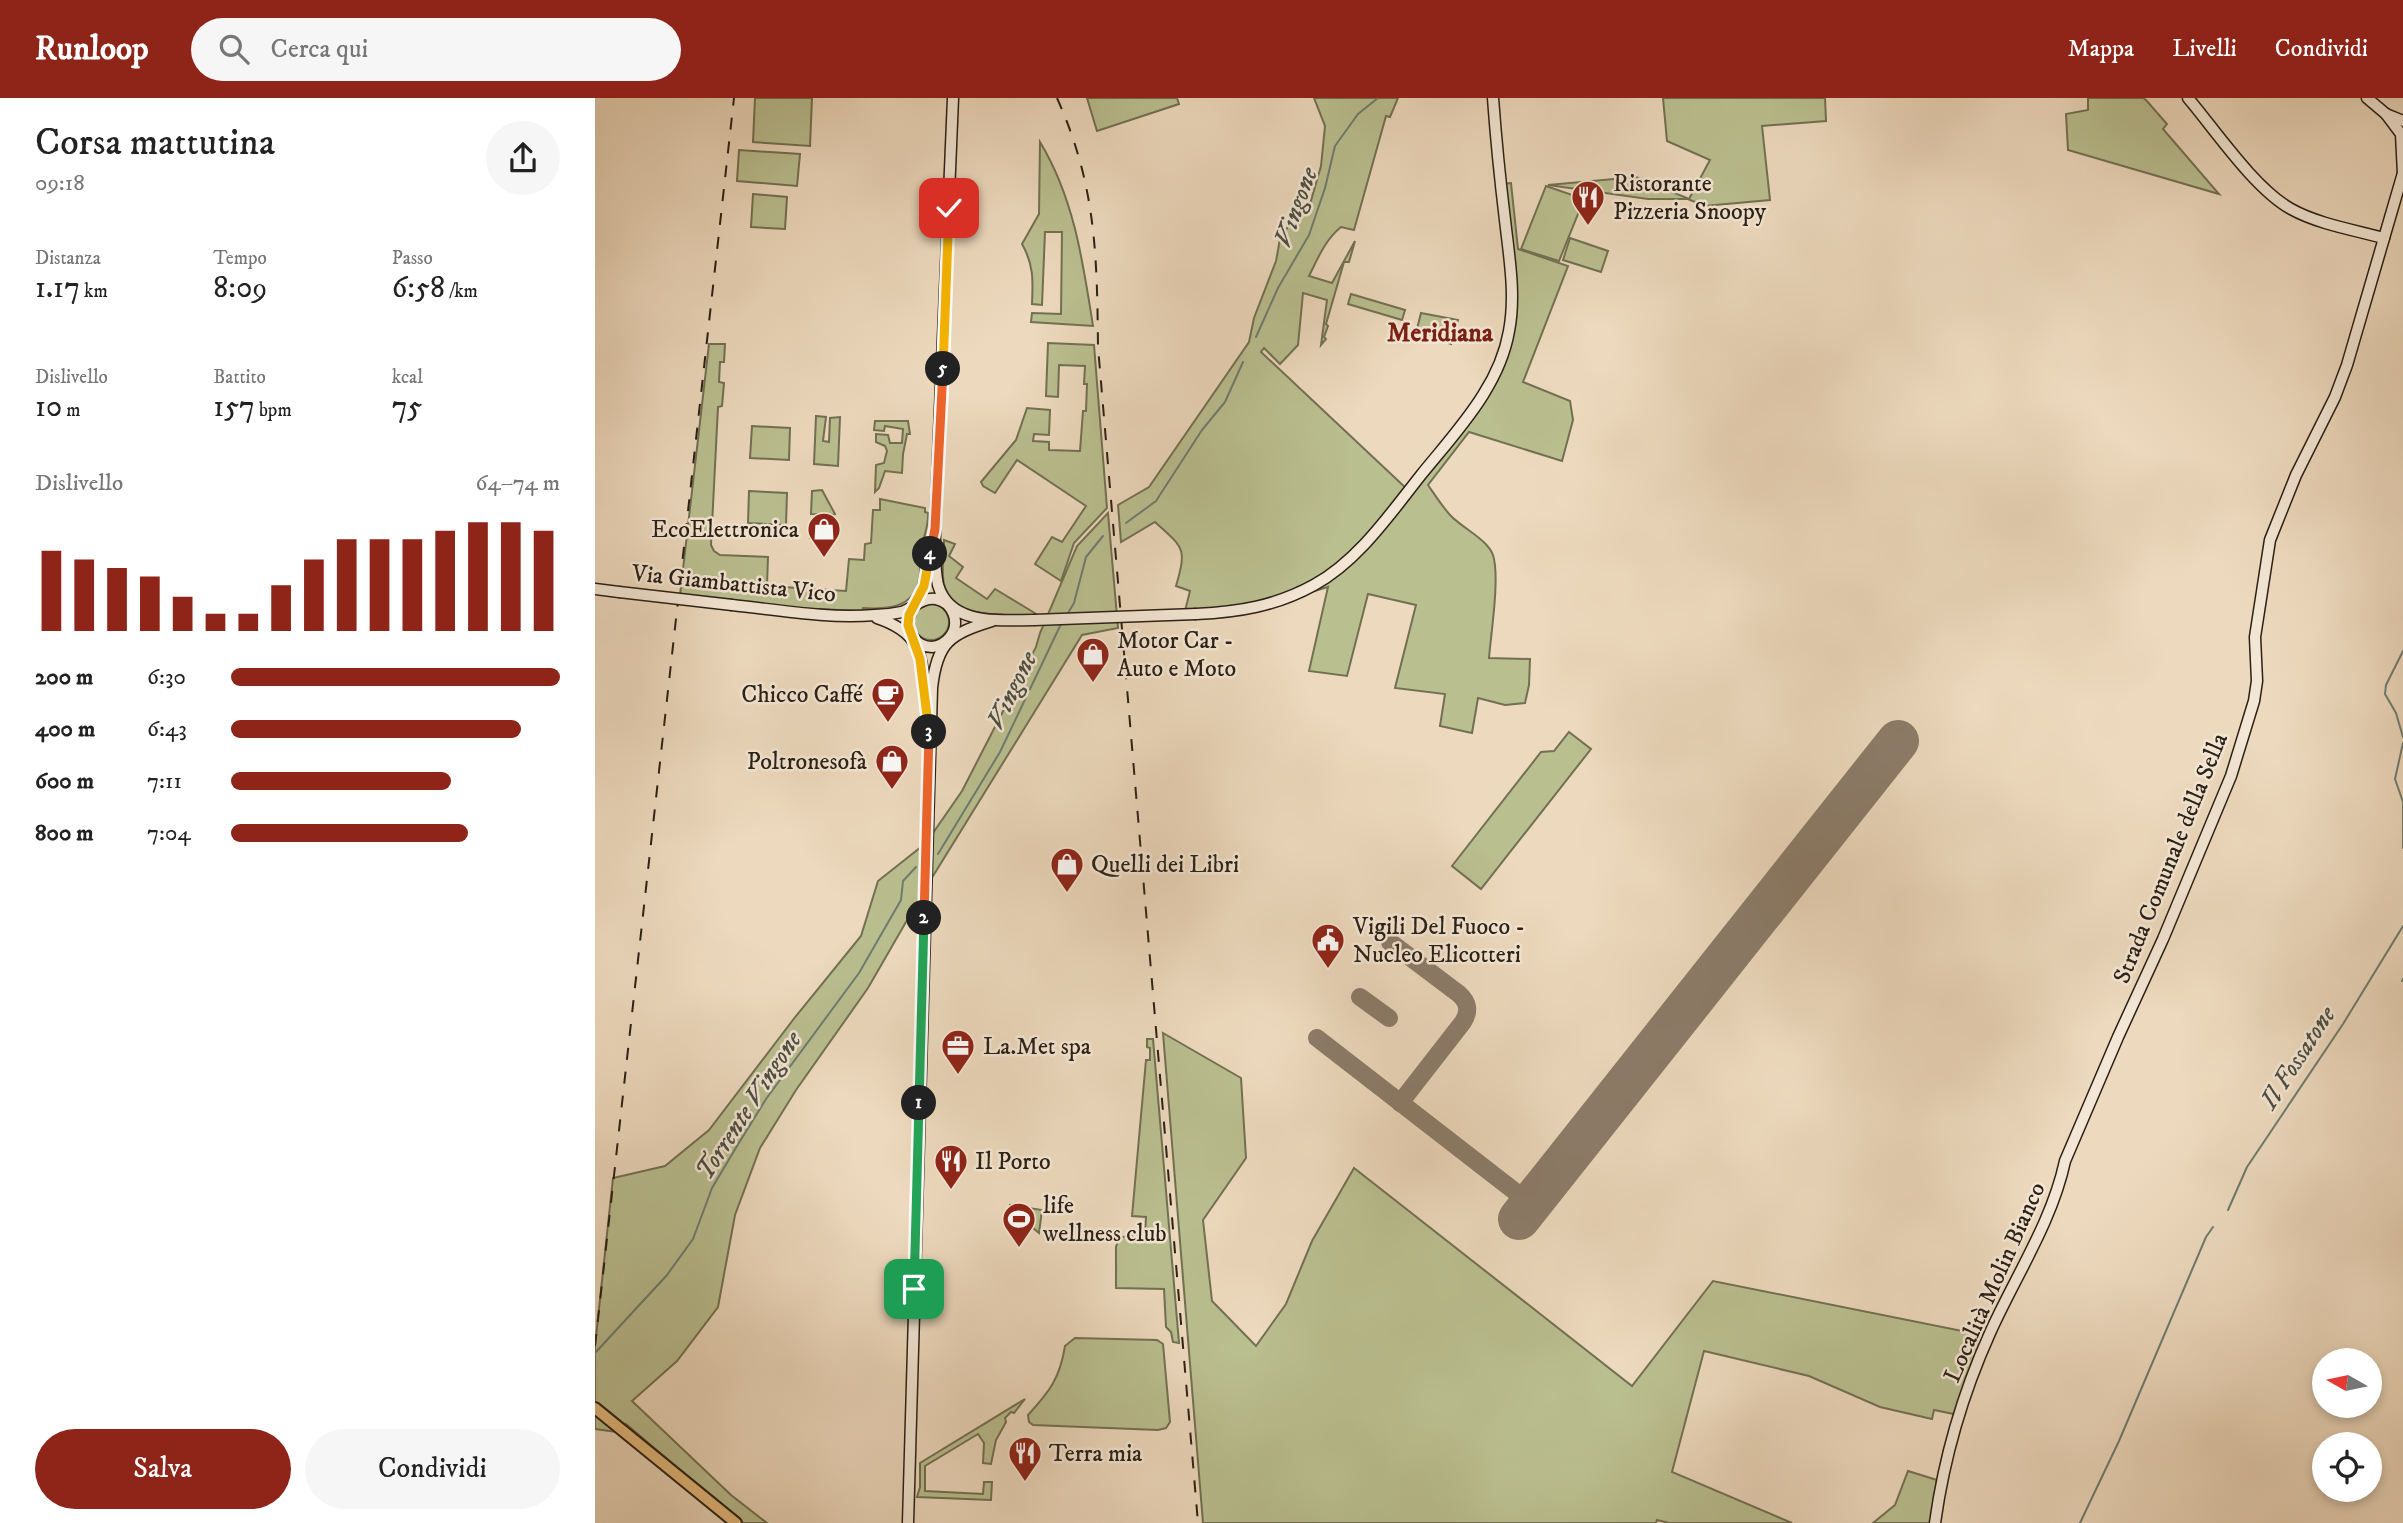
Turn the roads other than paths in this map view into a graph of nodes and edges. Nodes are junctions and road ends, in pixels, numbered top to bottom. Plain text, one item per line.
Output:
1 (953, 98) edge
2 (1493, 98) edge
3 (2188, 98) edge
4 (2367, 98) edge
5 (2386, 114) junction
6 (2403, 121) edge
7 (2403, 174) edge
8 (2383, 238) junction
9 (935, 529) junction
10 (595, 589) edge
11 (915, 605) junction
12 (949, 607) junction
13 (870, 616) junction
14 (992, 621) junction
15 (913, 638) junction
16 (949, 639) junction
17 (929, 731) junction
18 (2061, 1180) joint
19 (595, 1408) edge
20 (736, 1523) edge
21 (908, 1523) edge
22 (1935, 1523) edge

1 - 9 street
2 - 14 street, bridge
3 - 8 street
4 - 5 street
5 - 6 street
5 - 7 street
7 - 8 street, Strada Comunale della Sella
8 - 18 street, Strada Comunale della Sella
9 - 11 street
9 - 12 street
10 - 13 street, Via Giambattista Vico, bridge
11 - 12 street
11 - 13 street, Via Giambattista Vico
11 - 15 street
12 - 14 street
12 - 16 street
13 - 15 street, Via Giambattista Vico
14 - 16 street
15 - 16 street
15 - 17 street
16 - 17 street
17 - 21 street
18 - 22 street, Località Molin Bianco
19 - 20 main road

